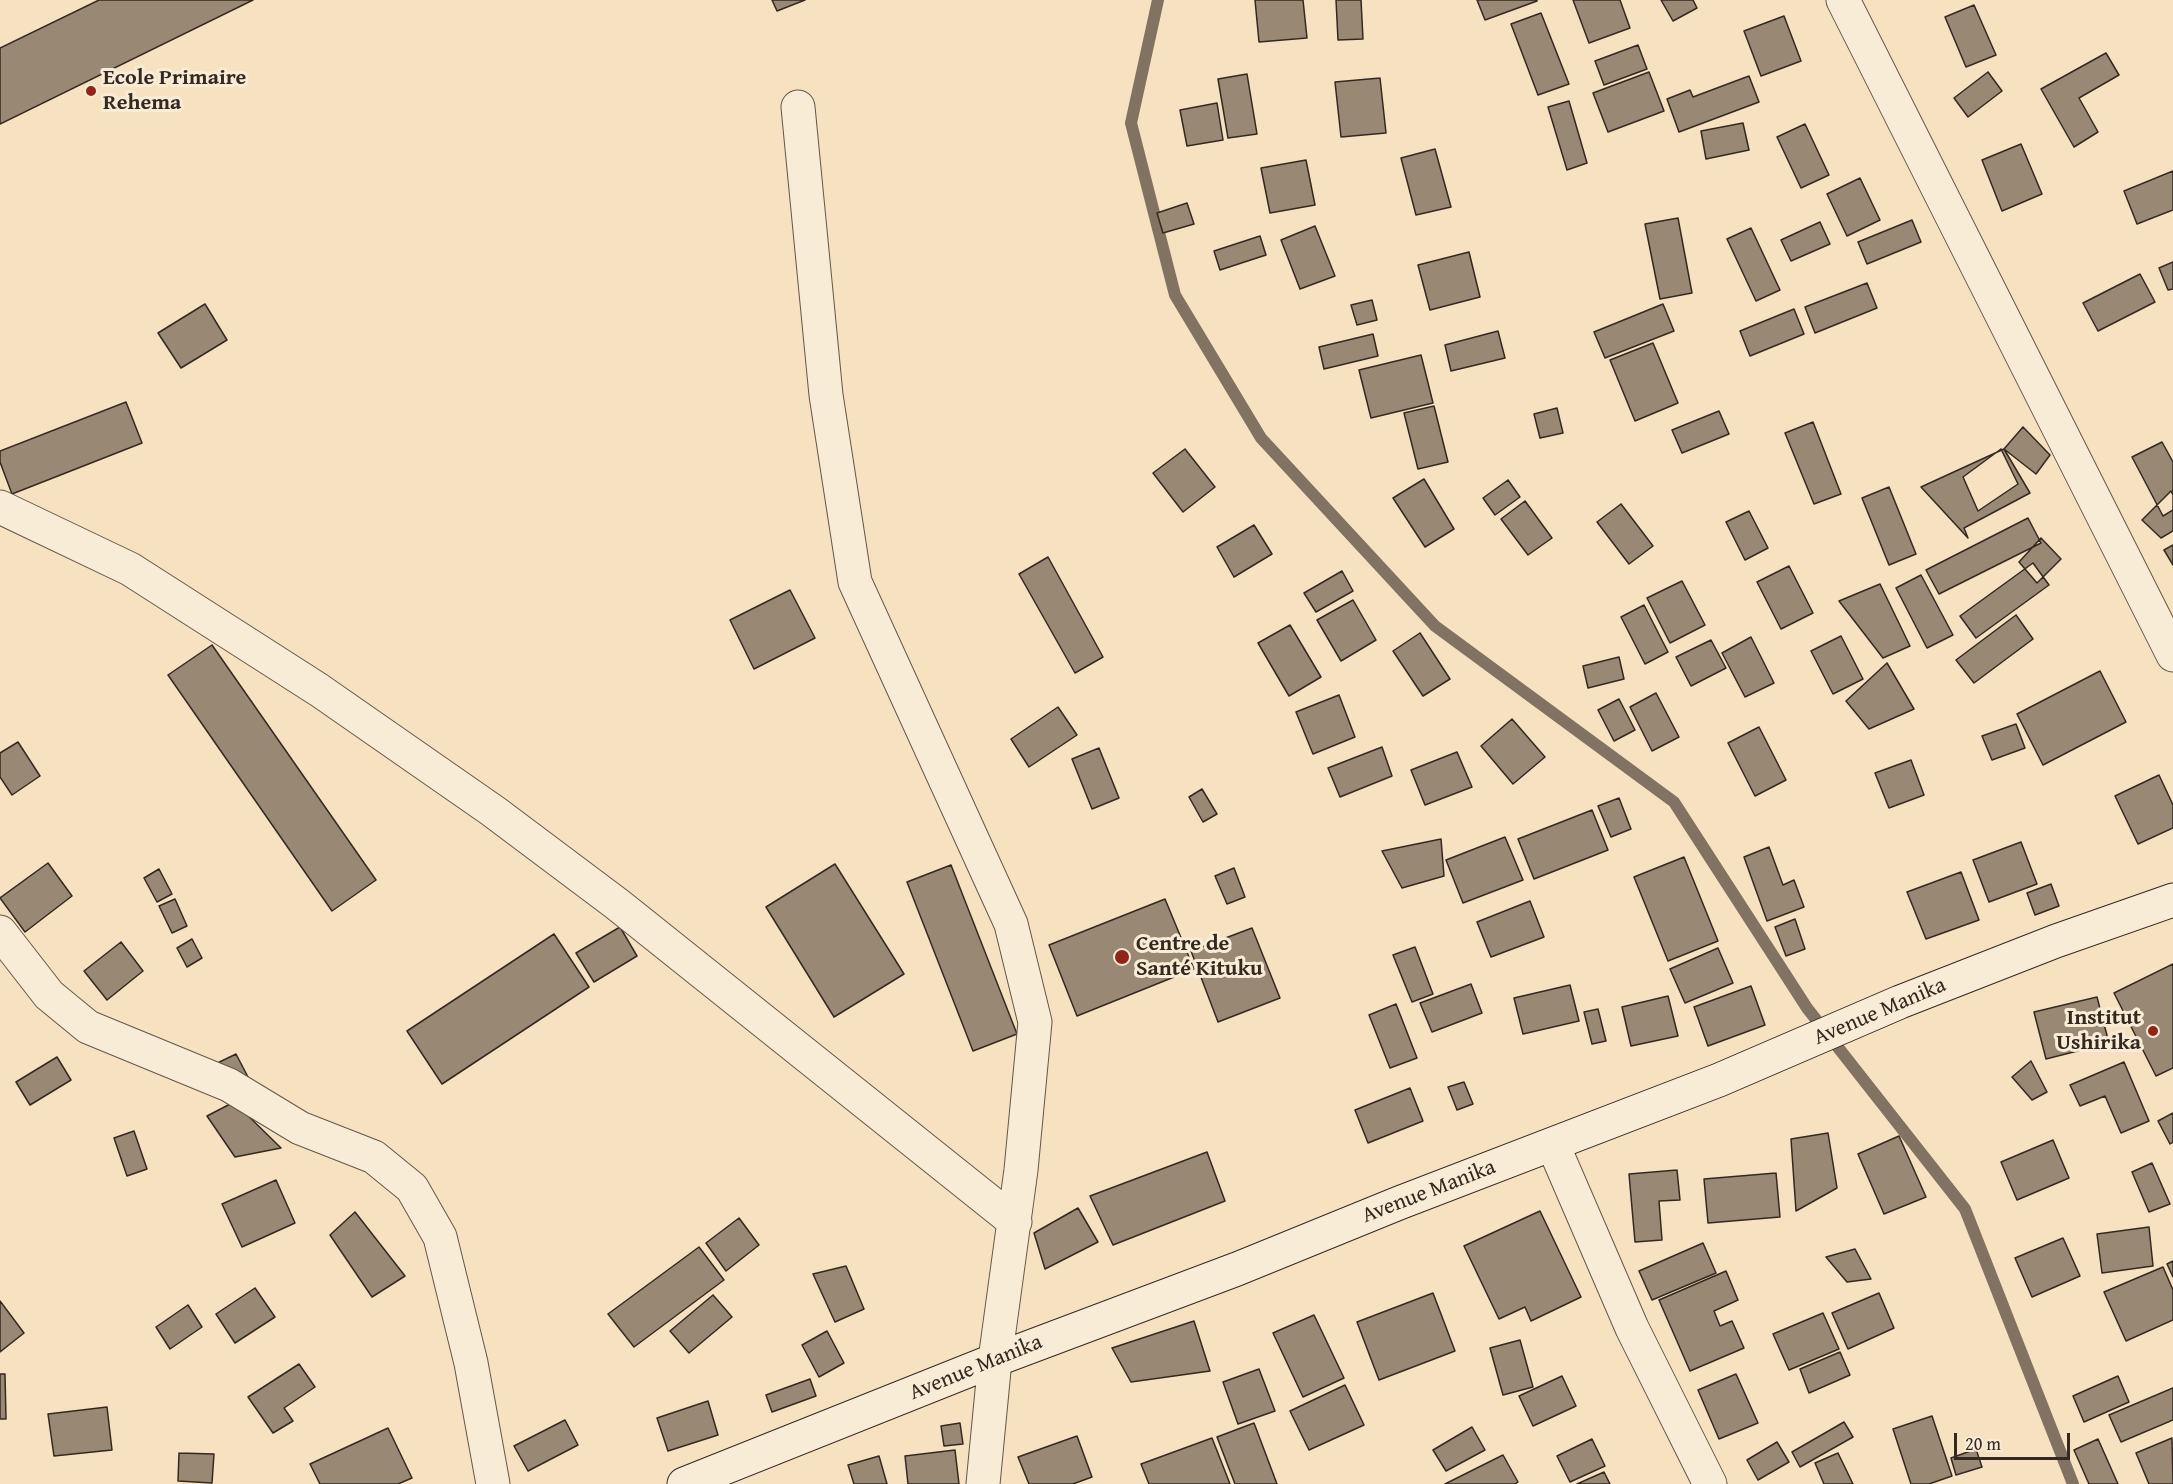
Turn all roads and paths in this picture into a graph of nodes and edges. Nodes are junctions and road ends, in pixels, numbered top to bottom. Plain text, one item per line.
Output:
1 (1843, 0) edge
2 (798, 107) dead end
3 (0, 507) edge
4 (2173, 655) edge
5 (2173, 900) edge
6 (0, 932) edge
7 (1553, 1145) junction
8 (1015, 1222) junction
9 (995, 1360) junction
10 (493, 1484) edge
11 (684, 1484) edge
12 (983, 1484) edge
13 (1710, 1484) edge

1 - 4 street
2 - 8 street
3 - 8 street
5 - 7 street, Avenue Manika
6 - 10 street
7 - 9 street, Avenue Manika
7 - 13 street
8 - 9 street
9 - 11 street, Avenue Manika
9 - 12 street

